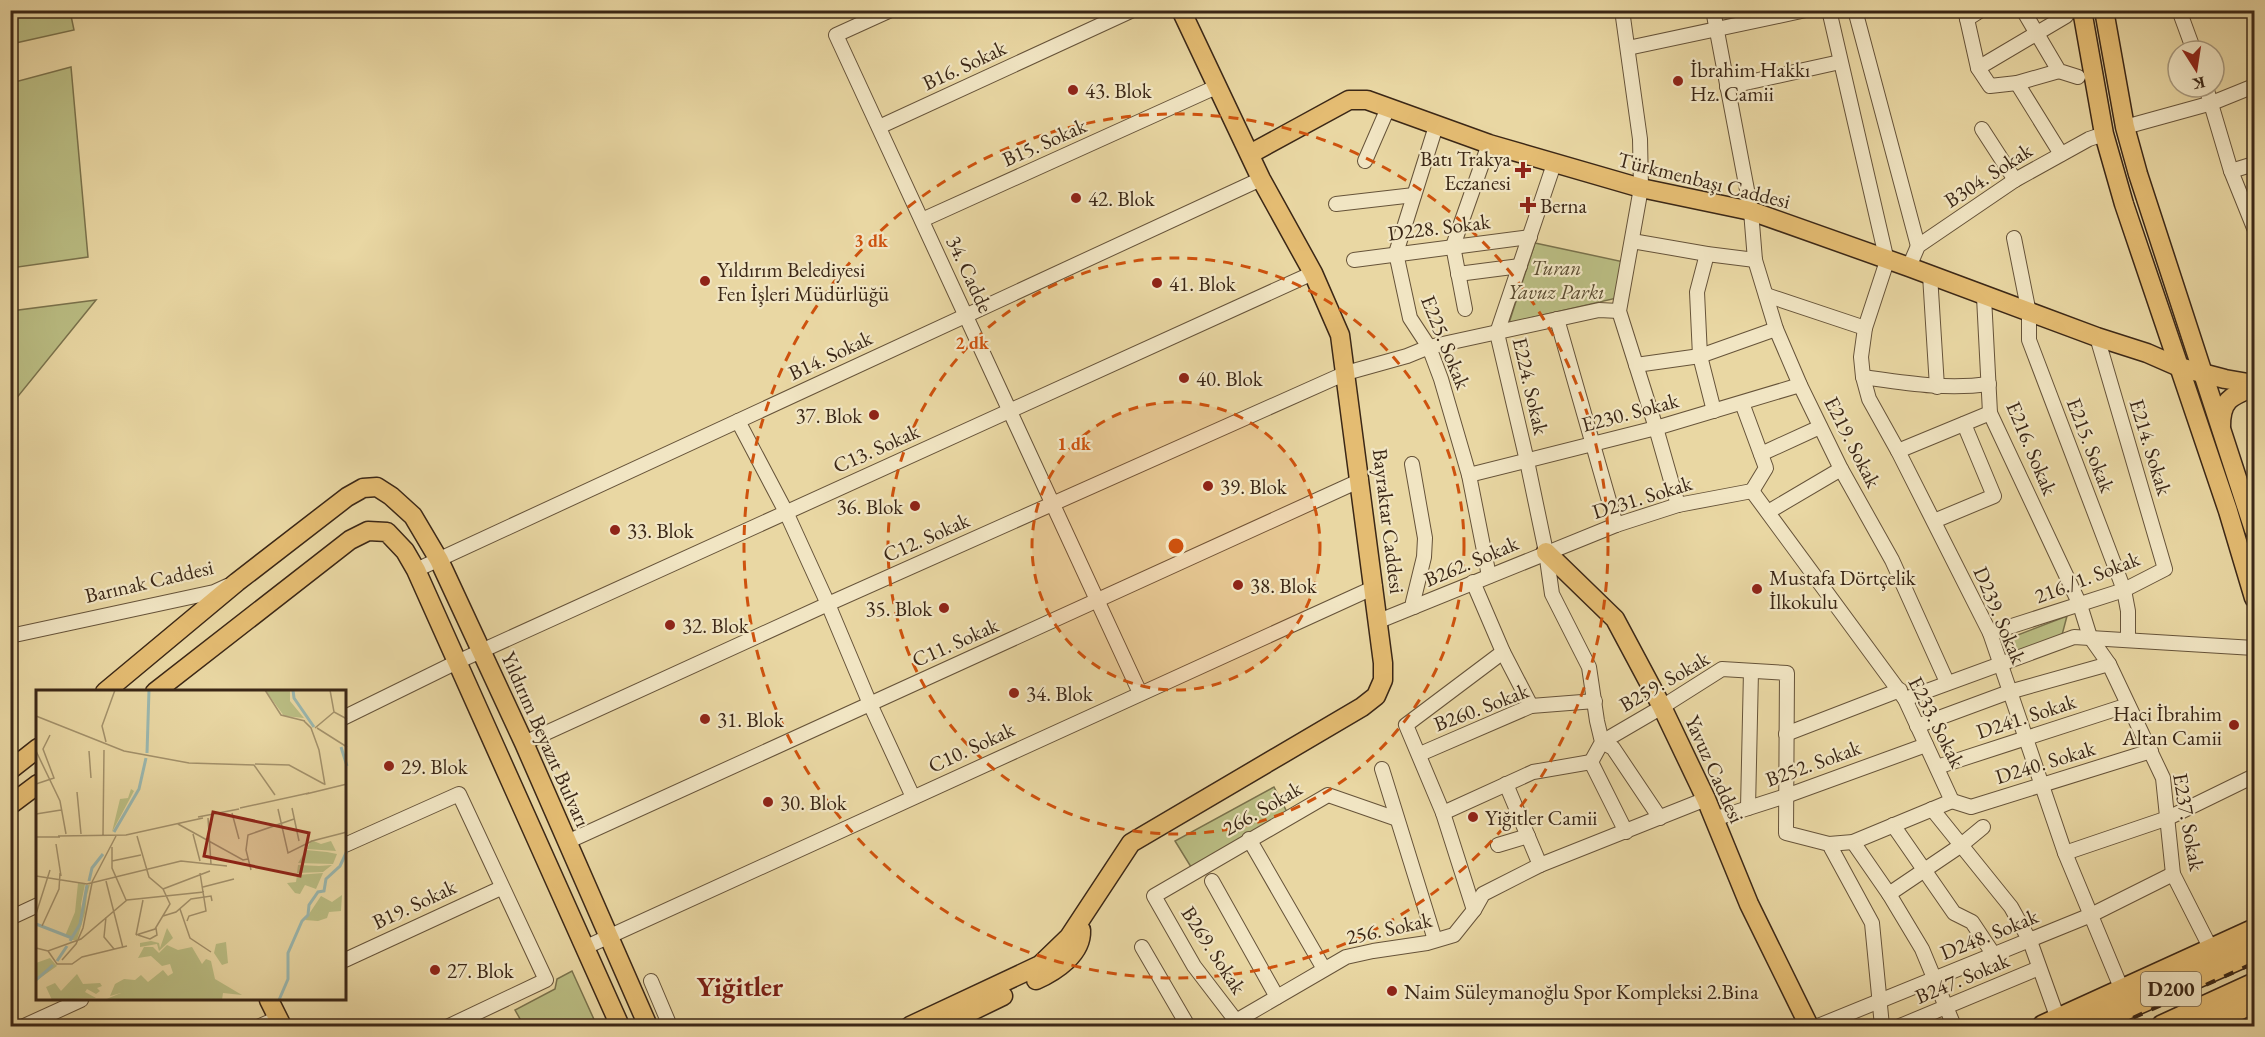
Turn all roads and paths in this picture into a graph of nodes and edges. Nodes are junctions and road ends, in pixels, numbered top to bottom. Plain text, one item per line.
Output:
1 (891, 10) edge
2 (1133, 10) edge
3 (1181, 10) edge
4 (1622, 10) edge
5 (1713, 10) edge
6 (1806, 10) edge
7 (1828, 10) edge
8 (1855, 10) edge
9 (1981, 10) edge
10 (2024, 10) edge
11 (2104, 10) edge
12 (2179, 10) edge
13 (1775, 13) edge
14 (2074, 13) edge
15 (1966, 15) edge
16 (1716, 29) junction
17 (2037, 33) junction
18 (2189, 39) edge
19 (1628, 48) junction
20 (1840, 62) junction
21 (1978, 68) junction
22 (2059, 71) junction
23 (2078, 77) dead end
24 (2017, 83) junction
25 (2254, 86) edge
26 (1216, 87) junction
27 (1727, 87) junction
28 (2210, 99) edge
29 (2212, 103) junction
30 (1388, 108) junction
31 (1436, 126) junction
32 (879, 127) junction
33 (2125, 127) junction
34 (1982, 129) dead end
35 (2104, 134) junction
36 (1489, 144) junction
37 (1250, 154) junction
38 (2061, 154) junction
39 (1365, 161) dead end
40 (1554, 164) junction
41 (2254, 164) edge
42 (2231, 171) junction
43 (1262, 179) junction
44 (2015, 180) junction
45 (1641, 188) junction
46 (1414, 195) junction
47 (1336, 204) dead end
48 (1751, 211) junction
49 (922, 220) junction
50 (2254, 228) edge
51 (1530, 237) junction
52 (2014, 238) dead end
53 (1632, 241) junction
54 (1453, 246) junction
55 (1918, 246) junction
56 (1396, 253) junction
57 (1707, 255) junction
58 (1354, 260) dead end
59 (1755, 260) junction
60 (1887, 261) junction
61 (1520, 266) junction
62 (1909, 267) junction
63 (1313, 273) junction
64 (1458, 274) junction
65 (1930, 275) junction
66 (1766, 295) junction
67 (1984, 297) junction
68 (1465, 309) dead end
69 (1619, 311) junction
70 (2029, 313) junction
71 (966, 316) junction
72 (1557, 320) junction
73 (1865, 327) junction
74 (1776, 329) junction
75 (1497, 333) junction
76 (2097, 337) junction
77 (1429, 347) junction
78 (1701, 356) junction
79 (1636, 365) junction
80 (2179, 367) junction
81 (1346, 373) junction
82 (2202, 374) junction
83 (1863, 377) junction
84 (1989, 384) junction
85 (1800, 385) junction
86 (2254, 385) edge
87 (1937, 387) junction
88 (1742, 404) junction
89 (1010, 411) junction
90 (1714, 411) junction
91 (1990, 413) junction
92 (738, 421) junction
93 (1964, 424) junction
94 (1820, 427) junction
95 (1656, 428) junction
96 (2221, 431) junction
97 (1592, 444) junction
98 (1898, 451) junction
99 (1527, 461) junction
100 (1763, 461) junction
101 (1412, 464) dead end
102 (1841, 469) junction
103 (1469, 475) junction
104 (1361, 480) junction
105 (377, 487) joint
106 (1752, 491) junction
107 (1053, 504) junction
108 (1678, 505) junction
109 (786, 512) junction
110 (1768, 512) junction
111 (1934, 521) junction
112 (1616, 525) junction
113 (2254, 530) edge
114 (1546, 552) junction
115 (439, 560) junction
116 (2164, 569) joint
117 (416, 570) junction
118 (1489, 576) junction
119 (237, 582) junction
120 (1473, 582) junction
121 (1375, 587) junction
122 (2124, 590) junction
123 (2254, 598) edge
124 (1097, 601) junction
125 (828, 604) junction
126 (2080, 605) junction
127 (1414, 607) junction
128 (1379, 621) junction
129 (1990, 633) junction
130 (10, 636) edge
131 (2090, 637) junction
132 (2128, 639) junction
133 (2254, 648) edge
134 (482, 651) junction
135 (1503, 652) junction
136 (457, 662) junction
137 (2000, 663) junction
138 (2109, 664) junction
139 (1751, 671) junction
140 (1947, 682) junction
141 (107, 690) edge
142 (158, 690) edge
143 (2009, 692) junction
144 (1140, 693) junction
145 (1902, 694) junction
146 (1595, 701) junction
147 (870, 704) junction
148 (2128, 705) junction
149 (1531, 706) junction
150 (1662, 707) junction
151 (346, 717) edge
152 (1917, 726) junction
153 (1786, 734) junction
154 (2025, 737) junction
155 (1602, 742) junction
156 (524, 743) junction
157 (1926, 745) junction
158 (36, 750) edge
159 (2151, 751) junction
160 (1420, 754) junction
161 (1592, 762) junction
162 (1937, 767) junction
163 (1382, 769) dead end
164 (10, 770) edge
165 (2254, 776) edge
166 (36, 784) edge
167 (1506, 784) junction
168 (2041, 785) junction
169 (1786, 796) junction
170 (913, 797) junction
171 (1706, 799) junction
172 (1952, 801) junction
173 (10, 804) edge
174 (1748, 808) junction
175 (1932, 810) junction
176 (1443, 813) junction
177 (1660, 818) junction
178 (2168, 818) junction
179 (1397, 819) junction
180 (1714, 819) junction
181 (1893, 825) junction
182 (1983, 827) dead end
183 (1626, 832) junction
184 (1528, 836) junction
185 (1249, 839) junction
186 (567, 842) junction
187 (1853, 842) junction
188 (1829, 844) junction
189 (346, 845) edge
190 (1498, 845) dead end
191 (1960, 846) junction
192 (2065, 853) junction
193 (1540, 866) junction
194 (1924, 870) junction
195 (2173, 874) junction
196 (1212, 881) dead end
197 (501, 888) junction
198 (1889, 894) junction
199 (1154, 896) joint
200 (36, 906) edge
201 (1474, 910) junction
202 (2091, 915) junction
203 (10, 918) edge
204 (1081, 919) junction
205 (2254, 930) edge
206 (609, 935) junction
207 (1435, 940) junction
208 (2030, 941) junction
209 (586, 947) junction
210 (1142, 947) dead end
211 (2211, 949) junction
212 (2254, 952) edge
213 (1994, 955) junction
214 (346, 960) edge
215 (2039, 968) junction
216 (1324, 969) junction
217 (1935, 979) junction
218 (651, 981) dead end
219 (2254, 984) edge
220 (2122, 990) junction
221 (1277, 997) junction
222 (77, 1001) edge
223 (270, 1001) edge
224 (1881, 1001) junction
225 (2254, 1002) edge
226 (1946, 1007) junction
227 (2231, 1021) edge
228 (280, 1022) edge
229 (2051, 1023) edge
230 (1238, 1024) edge
231 (24, 1026) edge
232 (260, 1026) edge
233 (449, 1026) edge
234 (620, 1026) edge
235 (648, 1026) edge
236 (670, 1026) edge
237 (910, 1026) edge
238 (941, 1026) edge
239 (1188, 1026) edge
240 (1809, 1026) edge
241 (1818, 1026) edge
242 (1882, 1026) edge
243 (1900, 1026) edge
244 (1954, 1026) edge
245 (2087, 1026) edge
246 (2162, 1026) edge
247 (2202, 1026) edge

1 - 32 street, 34. Cadde
2 - 32 street, B16. Sokak
3 - 26 main road, Bayraktar Caddesi
4 - 19 street
5 - 16 street, E219. Sokak
6 - 13 street
7 - 20 street
8 - 55 street
9 - 15 street
10 - 17 street
11 - 33 main road
12 - 18 street
13 - 16 street
14 - 17 street
14 - 35 main road
15 - 21 street
16 - 19 street
16 - 27 street, E219. Sokak
17 - 21 street
17 - 22 street
19 - 45 street
20 - 27 street
20 - 60 street
21 - 24 street
22 - 23 street
22 - 24 street
24 - 38 street
25 - 29 street
26 - 37 main road, Bayraktar Caddesi
26 - 49 street, B15. Sokak
27 - 48 street, E219. Sokak
28 - 29 street
29 - 33 street
29 - 42 street
30 - 31 main road, Türkmenbaşı Caddesi
30 - 37 main road, Türkmenbaşı Caddesi
30 - 39 street
31 - 36 main road, Türkmenbaşı Caddesi
31 - 46 street, E225. Sokak
32 - 49 street, 34. Cadde
33 - 82 main road
34 - 44 street
35 - 38 street, B304. Sokak
35 - 80 main road
36 - 40 main road, Türkmenbaşı Caddesi
36 - 54 street
37 - 43 main road, Bayraktar Caddesi
38 - 44 street, B304. Sokak
40 - 45 main road, Türkmenbaşı Caddesi
40 - 51 street, E224. Sokak
41 - 42 street
42 - 50 street
43 - 63 main road, Bayraktar Caddesi
43 - 71 street, B14. Sokak
44 - 55 street, B304. Sokak
45 - 48 main road, Türkmenbaşı Caddesi
45 - 53 street
46 - 47 street
46 - 56 street, E225. Sokak
48 - 59 street, E219. Sokak
48 - 60 main road, Türkmenbaşı Caddesi
49 - 71 street, 34. Cadde
51 - 54 street, D228. Sokak
51 - 61 street, E224. Sokak
52 - 70 street, E215. Sokak
53 - 57 street
53 - 69 street
54 - 56 street, D228. Sokak
54 - 64 street
55 - 62 street
56 - 58 street, D228. Sokak
56 - 77 street, E225. Sokak
57 - 59 street
57 - 78 street
59 - 66 street, E219. Sokak
60 - 62 main road, Türkmenbaşı Caddesi
60 - 73 street, D239. Sokak
61 - 64 street
61 - 75 street, E224. Sokak
62 - 65 main road, Türkmenbaşı Caddesi
63 - 81 main road, Bayraktar Caddesi
63 - 89 street, C13. Sokak
64 - 68 street
65 - 67 main road, Türkmenbaşı Caddesi
65 - 87 street
66 - 73 street
66 - 74 street, E219. Sokak
67 - 70 main road, Türkmenbaşı Caddesi
67 - 84 street, E216. Sokak
69 - 72 street, C12. Sokak
69 - 79 street
70 - 76 main road, Türkmenbaşı Caddesi
70 - 122 street, E215. Sokak
71 - 89 street, 34. Cadde
71 - 92 street, B14. Sokak
72 - 75 street, C12. Sokak
72 - 97 street
73 - 83 street, D239. Sokak
74 - 78 street
74 - 85 street, E219. Sokak
75 - 77 street, C12. Sokak
75 - 99 street, E224. Sokak
76 - 80 main road, Türkmenbaşı Caddesi
76 - 116 street, E214. Sokak
77 - 81 street, C12. Sokak
77 - 103 street, E225. Sokak
78 - 79 street
78 - 90 street
79 - 95 street
80 - 82 main road, Türkmenbaşı Caddesi
80 - 123 main road
81 - 104 main road, Bayraktar Caddesi
81 - 107 street, C12. Sokak
82 - 86 main road, Türkmenbaşı Caddesi
82 - 96 main road
83 - 87 street
83 - 98 street, D239. Sokak
84 - 87 street
84 - 91 street, E216. Sokak
85 - 88 street, E230. Sokak
85 - 94 street, E219. Sokak
86 - 96 main road
88 - 90 street, E230. Sokak
88 - 100 street
89 - 107 street, 34. Cadde
89 - 109 street, C13. Sokak
90 - 95 street, E230. Sokak
91 - 93 street
91 - 126 street, E216. Sokak
92 - 109 street
92 - 115 street, B14. Sokak
93 - 98 street
93 - 111 street
94 - 100 street
94 - 102 street, E219. Sokak
95 - 97 street, E230. Sokak
95 - 108 street
96 - 113 main road
97 - 99 street, E230. Sokak
97 - 112 street
98 - 111 street, D239. Sokak
99 - 103 street, E230. Sokak
99 - 114 street, E224. Sokak
100 - 106 street
101 - 127 street
102 - 110 street
102 - 140 street, E219. Sokak
103 - 118 street, E225. Sokak
104 - 121 main road, Bayraktar Caddesi
104 - 124 street, C11. Sokak
105 - 115 main road, Yıldırım Beyazıt Bulvarı
105 - 119 main road, Barınak Caddesi
106 - 108 street, D231. Sokak
106 - 110 street, E233. Sokak
107 - 124 street, 34. Cadde
107 - 125 street, C12. Sokak
108 - 112 street, D231. Sokak
109 - 125 street
109 - 134 street, C13. Sokak
110 - 145 street, E233. Sokak
111 - 129 street, D239. Sokak
112 - 114 street, D231. Sokak
114 - 118 street, B262. Sokak
114 - 146 street, E224. Sokak
114 - 150 main road, Yavuz Caddesi
115 - 117 street, B14. Sokak
115 - 134 main road, Yıldırım Beyazıt Bulvarı
116 - 122 street, 216./1. Sokak
117 - 136 main road
117 - 142 main road
118 - 120 street, B262. Sokak
119 - 130 street, Barınak Caddesi
119 - 141 main road
120 - 127 street, B262. Sokak
120 - 135 street
121 - 128 main road, Bayraktar Caddesi
121 - 144 street, C10. Sokak
122 - 126 street, 216./1. Sokak
122 - 132 street, E215. Sokak
124 - 144 street, 34. Cadde
124 - 147 street, C11. Sokak
125 - 147 street
125 - 156 street, C12. Sokak
126 - 129 street, 216./1. Sokak
126 - 131 street, E237. Sokak
127 - 128 street, B262. Sokak
128 - 204 main road, Bayraktar Caddesi
129 - 137 street, D239. Sokak
131 - 132 street
131 - 137 street
131 - 138 street, E237. Sokak
132 - 133 street
134 - 136 street, C13. Sokak
134 - 156 main road, Yıldırım Beyazıt Bulvarı
135 - 149 street
135 - 160 street
136 - 151 street, C13. Sokak
136 - 209 main road
137 - 140 street
137 - 143 street, D239. Sokak
138 - 143 street
138 - 148 street, E237. Sokak
139 - 150 street, B259. Sokak
139 - 153 street, B259. Sokak
139 - 174 street
140 - 145 street
143 - 152 street
143 - 154 street, D239. Sokak
144 - 170 street, C10. Sokak
145 - 152 street, E233. Sokak
145 - 153 street
146 - 149 street, B260. Sokak
146 - 155 street, E224. Sokak
147 - 170 street
147 - 186 street, C11. Sokak
148 - 154 street, D241. Sokak
148 - 159 street, E237. Sokak
149 - 160 street, B260. Sokak
150 - 155 street, B259. Sokak
150 - 171 main road, Yavuz Caddesi
152 - 157 street, E233. Sokak
153 - 169 street
154 - 162 street, D241. Sokak
154 - 168 street, D239. Sokak
155 - 161 street
155 - 177 street
156 - 186 main road, Yıldırım Beyazıt Bulvarı
157 - 162 street, E233. Sokak
157 - 169 street, B252. Sokak
158 - 164 main road
159 - 168 street, D240. Sokak
159 - 178 street, E237. Sokak
160 - 176 street
161 - 167 street
161 - 183 street
162 - 172 street, E233. Sokak
163 - 179 street
165 - 178 street
166 - 173 main road
167 - 176 street
167 - 184 street
168 - 172 street, D240. Sokak
168 - 192 street, D239. Sokak
169 - 174 street, B252. Sokak
169 - 188 street
170 - 206 street, C10. Sokak
171 - 177 street, 256. Sokak
171 - 180 main road, Yavuz Caddesi
172 - 175 street
174 - 180 street, B252. Sokak
175 - 181 street
175 - 191 street
176 - 201 street
177 - 183 street, 256. Sokak
178 - 192 street
178 - 195 street, E237. Sokak
179 - 185 street, 266. Sokak
179 - 207 street
180 - 240 main road, Yavuz Caddesi
181 - 187 street
181 - 194 street
182 - 191 street
183 - 193 street, 256. Sokak
184 - 190 street
184 - 193 street
185 - 199 street, 266. Sokak
185 - 216 street
186 - 206 main road, Yıldırım Beyazıt Bulvarı
187 - 188 street
187 - 198 street
188 - 224 street
189 - 197 street
191 - 194 street
191 - 208 street
192 - 202 street, D239. Sokak
193 - 201 street, 256. Sokak
194 - 198 street
194 - 213 street
195 - 202 street, D248. Sokak
195 - 211 street, E237. Sokak
196 - 221 street
197 - 214 street, B19. Sokak
197 - 233 street
198 - 217 street
199 - 230 street, B269. Sokak
200 - 203 street
201 - 207 street, 256. Sokak
202 - 208 street, D248. Sokak
202 - 220 street, D239. Sokak
204 - 237 main road, Bayraktar Caddesi
204 - 238 main road
205 - 211 highway
206 - 209 street, C10. Sokak
206 - 235 main road, Yıldırım Beyazıt Bulvarı
207 - 216 street, 256. Sokak
208 - 213 street, D248. Sokak
208 - 215 street
209 - 234 main road
210 - 239 street
211 - 220 highway
212 - 245 highway, D200
213 - 217 street, D248. Sokak
215 - 226 street, B247. Sokak
215 - 229 street
216 - 221 street, 256. Sokak
217 - 224 street, D248. Sokak
217 - 226 street
218 - 236 street
219 - 246 highway, D200
220 - 229 highway
221 - 230 street, 256. Sokak
222 - 231 street
223 - 228 main road
224 - 241 street, D248. Sokak
224 - 242 street
225 - 227 highway
226 - 243 street, B247. Sokak
226 - 244 street
227 - 247 highway
228 - 232 street

